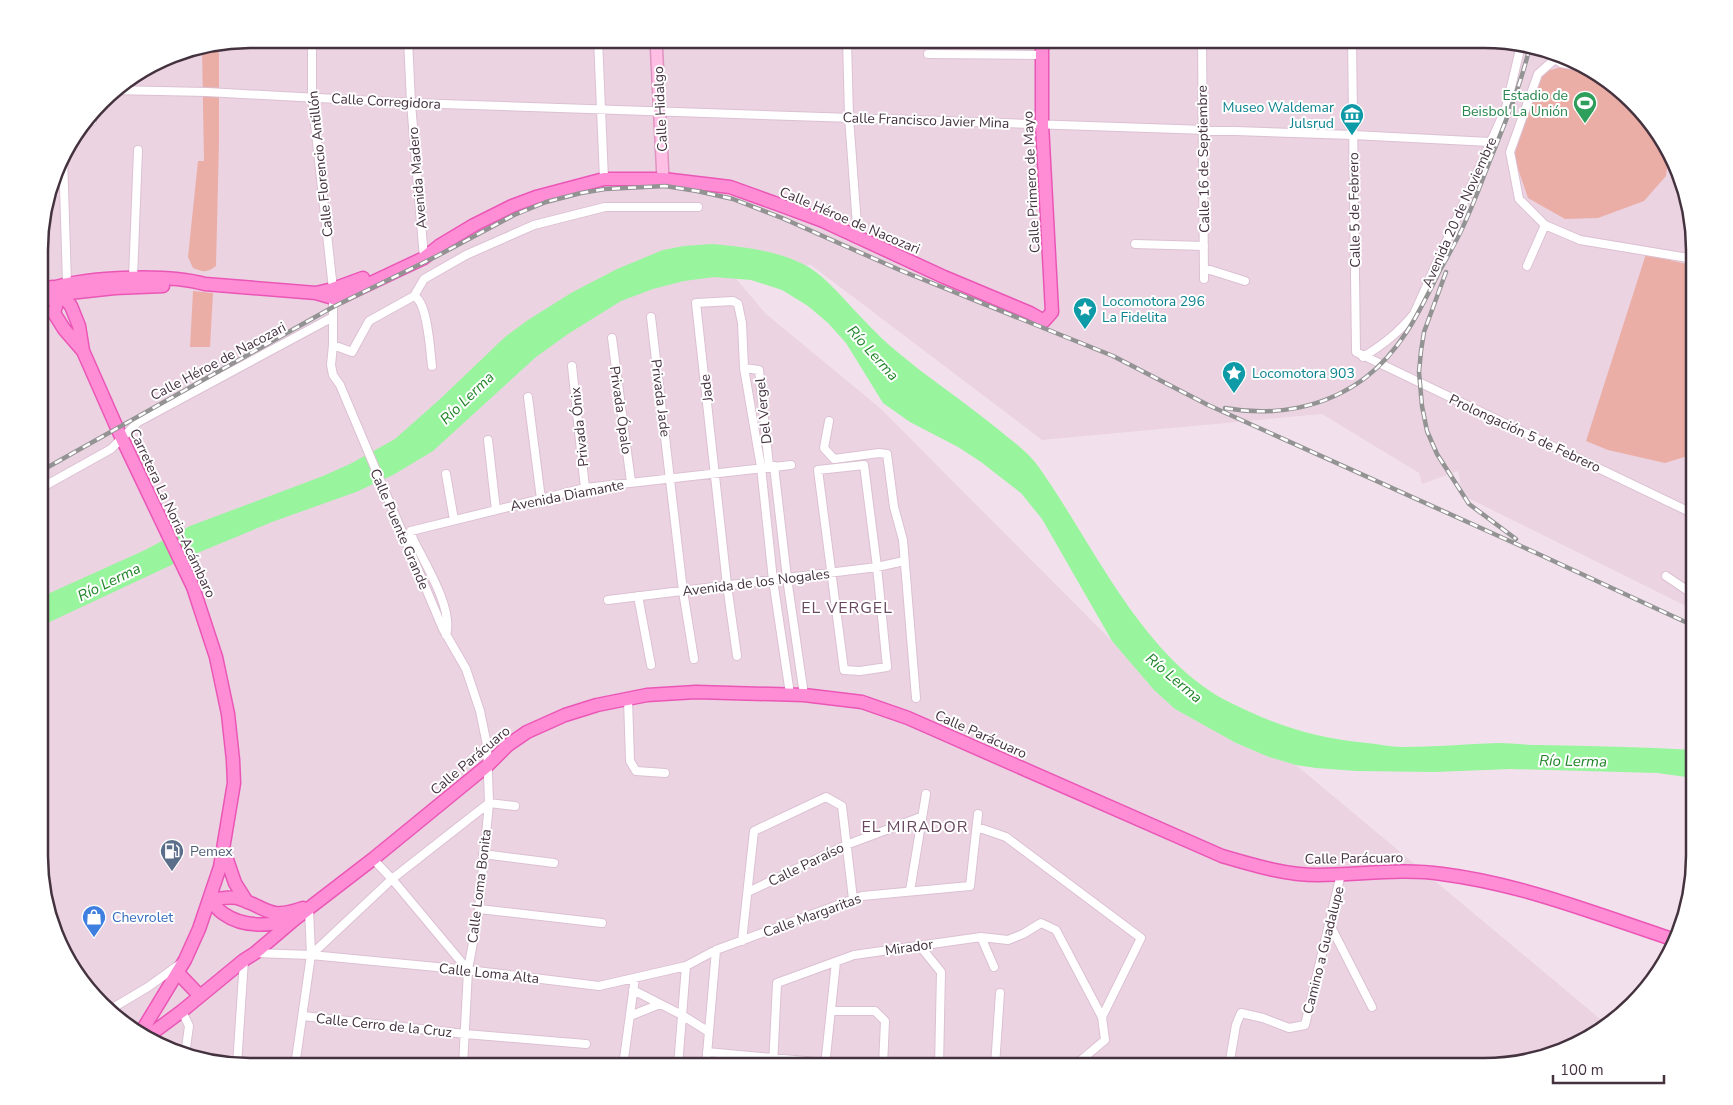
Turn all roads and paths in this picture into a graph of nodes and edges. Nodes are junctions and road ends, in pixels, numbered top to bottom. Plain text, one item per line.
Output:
1 (312, 48) edge
2 (408, 48) edge
3 (598, 48) edge
4 (656, 48) edge
5 (847, 48) edge
6 (1042, 48) edge
7 (1202, 48) edge
8 (1352, 48) edge
9 (1520, 50) edge
10 (928, 54) dead end
11 (1042, 55) junction
12 (1552, 60) edge
13 (125, 90) edge
14 (312, 97) junction
15 (411, 103) junction
16 (600, 109) junction
17 (660, 111) junction
18 (849, 117) junction
19 (1042, 124) junction
20 (1202, 130) junction
21 (1353, 135) junction
22 (1490, 142) junction
23 (138, 150) dead end
24 (62, 175) edge
25 (604, 179) junction
26 (663, 179) junction
27 (698, 208) dead end
28 (1546, 225) junction
29 (858, 239) junction
30 (1135, 244) dead end
31 (1204, 246) junction
32 (424, 254) junction
33 (1686, 259) edge
34 (1527, 266) dead end
35 (1204, 268) junction
36 (133, 278) junction
37 (1204, 279) dead end
38 (1244, 281) dead end
39 (205, 284) junction
40 (56, 288) edge
41 (89, 290) junction
42 (333, 294) junction
43 (414, 296) junction
44 (696, 303) joint
45 (48, 309) edge
46 (54, 313) junction
47 (333, 317) junction
48 (650, 318) dead end
49 (77, 321) junction
50 (1044, 321) joint
51 (612, 338) dead end
52 (333, 345) junction
53 (83, 351) junction
54 (1359, 354) junction
55 (432, 366) dead end
56 (572, 366) dead end
57 (744, 368) junction
58 (528, 397) dead end
59 (829, 421) dead end
60 (122, 437) junction
61 (488, 440) dead end
62 (791, 464) dead end
63 (772, 466) junction
64 (760, 468) junction
65 (716, 473) junction
66 (446, 474) dead end
67 (671, 478) junction
68 (631, 482) junction
69 (48, 484) edge
70 (586, 488) junction
71 (541, 499) junction
72 (496, 510) junction
73 (1686, 510) edge
74 (454, 520) junction
75 (904, 561) junction
76 (877, 567) junction
77 (832, 572) junction
78 (1666, 576) dead end
79 (787, 578) junction
80 (773, 580) junction
81 (728, 585) junction
82 (1686, 590) edge
83 (684, 591) junction
84 (638, 596) junction
85 (608, 600) dead end
86 (445, 632) junction
87 (737, 656) dead end
88 (694, 659) dead end
89 (651, 665) dead end
90 (790, 694) junction
91 (804, 695) junction
92 (916, 698) dead end
93 (628, 699) junction
94 (488, 765) junction
95 (665, 772) dead end
96 (926, 794) dead end
97 (489, 803) junction
98 (515, 806) dead end
99 (978, 814) dead end
100 (921, 817) junction
101 (977, 827) junction
102 (846, 845) junction
103 (224, 851) junction
104 (483, 854) junction
105 (373, 859) junction
106 (554, 863) dead end
107 (1341, 874) junction
108 (392, 879) junction
109 (910, 891) junction
110 (748, 892) junction
111 (210, 900) junction
112 (852, 900) junction
113 (247, 902) junction
114 (313, 906) junction
115 (479, 909) junction
116 (295, 919) junction
117 (602, 923) dead end
118 (1329, 923) junction
119 (981, 938) junction
120 (1668, 938) edge
121 (742, 941) junction
122 (920, 946) junction
123 (716, 950) junction
124 (311, 955) junction
125 (250, 956) junction
126 (185, 960) junction
127 (836, 962) junction
128 (686, 966) junction
129 (994, 967) dead end
130 (468, 970) junction
131 (178, 973) junction
132 (635, 978) junction
133 (633, 990) junction
134 (1000, 993) dead end
135 (200, 996) junction
136 (660, 1004) junction
137 (115, 1006) edge
138 (1372, 1007) dead end
139 (182, 1010) junction
140 (831, 1011) junction
141 (682, 1015) junction
142 (303, 1016) junction
143 (630, 1016) junction
144 (1102, 1017) junction
145 (144, 1027) edge
146 (709, 1032) junction
147 (153, 1033) edge
148 (465, 1034) junction
149 (586, 1044) dead end
150 (186, 1047) edge
151 (707, 1052) junction
152 (238, 1057) edge
153 (296, 1058) edge
154 (464, 1058) edge
155 (624, 1058) edge
156 (679, 1058) edge
157 (707, 1058) edge
158 (774, 1058) joint
159 (826, 1058) edge
160 (883, 1058) edge
161 (939, 1058) edge
162 (996, 1058) edge
163 (1084, 1058) edge
164 (1230, 1058) edge

1 - 14 street, Calle Florencio Antillón
2 - 15 street, Avenida Madero
3 - 16 street
4 - 17 street, Calle Hidalgo
5 - 18 street
6 - 11 main road, Calle Primero de Mayo
7 - 20 street, Calle 16 de Septiembre
8 - 21 street, Calle 5 de Febrero
9 - 22 street, Avenida 20 de Noviembre
10 - 11 street
11 - 19 main road, Calle Primero de Mayo
12 - 28 street, Avenida 20 de Noviembre
13 - 14 street, Calle Corregidora
14 - 15 street, Calle Corregidora
14 - 42 street, Calle Florencio Antillón
15 - 16 street, Calle Corregidora
15 - 32 street, Avenida Madero
16 - 17 street, Calle Corregidora
16 - 25 street
17 - 18 street, Calle Francisco Javier Mina
17 - 26 street, Calle Hidalgo
18 - 19 street, Calle Francisco Javier Mina
18 - 29 street
19 - 20 street, Calle Francisco Javier Mina
19 - 50 main road, Calle Primero de Mayo
20 - 21 street, Calle Francisco Javier Mina
20 - 31 street, Calle 16 de Septiembre
21 - 22 street, Calle Francisco Javier Mina
21 - 54 street, Calle 5 de Febrero
22 - 54 street, Avenida 20 de Noviembre
23 - 36 street
24 - 40 street
25 - 26 main road, Calle Héroe de Nacozari
25 - 32 main road, Calle Héroe de Nacozari
26 - 29 main road, Calle Héroe de Nacozari
27 - 43 street
28 - 33 street
28 - 34 street
29 - 50 main road, Calle Héroe de Nacozari
30 - 31 street
31 - 35 street, Calle 16 de Septiembre
32 - 42 main road, Calle Héroe de Nacozari
35 - 37 street, Calle 16 de Septiembre
35 - 38 street
36 - 39 main road
36 - 40 main road
39 - 41 main road
39 - 42 main road
40 - 41 main road
40 - 46 main road
40 - 49 main road, Carretera La Noria-Acámbaro
41 - 49 main road
42 - 47 street, Calle Puente Grande
43 - 52 street
43 - 55 street
44 - 57 street, Del Vergel
44 - 65 street, Jade
45 - 46 main road
46 - 53 main road
47 - 52 street, Calle Puente Grande
47 - 60 street, Calle Héroe de Nacozari
48 - 67 street, Privada Jade
49 - 53 main road, Carretera La Noria-Acámbaro
51 - 68 street, Privada Ópalo
52 - 86 street, Calle Puente Grande
53 - 60 main road, Carretera La Noria-Acámbaro
54 - 73 street, Prolongación 5 de Febrero
56 - 70 street, Privada Ónix
57 - 63 street, Del Vergel
57 - 64 street, Del Vergel
58 - 71 street
59 - 75 street
60 - 69 street, Calle Héroe de Nacozari
60 - 103 main road, Carretera La Noria-Acámbaro
61 - 72 street
62 - 63 street, Avenida Diamante
63 - 64 street, Avenida Diamante
63 - 79 street
64 - 65 street, Avenida Diamante
64 - 80 street, Del Vergel
65 - 67 street, Avenida Diamante
65 - 81 street, Jade
66 - 74 street
67 - 68 street, Avenida Diamante
67 - 83 street, Privada Jade
68 - 70 street, Avenida Diamante
70 - 71 street, Avenida Diamante
71 - 72 street, Avenida Diamante
72 - 74 street, Avenida Diamante
74 - 86 street, Avenida Diamante
75 - 76 street, Avenida de los Nogales
75 - 92 street
76 - 77 street, Avenida de los Nogales
76 - 77 street
76 - 77 street
77 - 79 street, Avenida de los Nogales
78 - 82 street
79 - 80 street, Avenida de los Nogales
79 - 91 street
80 - 81 street, Avenida de los Nogales
80 - 90 street, Del Vergel
81 - 83 street, Avenida de los Nogales
81 - 87 street, Jade
83 - 84 street, Avenida de los Nogales
83 - 88 street, Privada Jade
84 - 85 street, Avenida de los Nogales
84 - 89 street
86 - 94 street, Calle Puente Grande
90 - 91 main road, Calle Parácuaro
90 - 93 main road, Calle Parácuaro
91 - 107 main road, Calle Parácuaro
93 - 94 main road, Calle Parácuaro
93 - 95 street
94 - 97 street, Calle Loma Bonita
94 - 105 main road, Calle Parácuaro
96 - 100 street
97 - 98 street
97 - 104 street, Calle Loma Bonita
97 - 108 street
99 - 101 street
100 - 102 street, Calle Paraíso
100 - 109 street
101 - 109 street, Calle Margaritas
101 - 144 street
102 - 110 street, Calle Paraíso
102 - 110 street
102 - 112 street
103 - 111 main road, Carretera La Noria-Acámbaro
103 - 113 main road
104 - 106 street
104 - 115 street, Calle Loma Bonita
105 - 108 street
105 - 114 main road, Calle Parácuaro
107 - 118 street, Camino a Guadalupe
107 - 120 main road, Calle Parácuaro
108 - 124 street
108 - 130 street
109 - 112 street, Calle Margaritas
110 - 121 street
111 - 113 main road
111 - 116 main road
111 - 126 main road, Carretera La Noria-Acámbaro
112 - 121 street, Calle Margaritas
113 - 114 main road
114 - 116 main road, Calle Parácuaro
114 - 124 street
115 - 117 street
115 - 130 street, Calle Loma Bonita
116 - 125 main road, Calle Parácuaro
118 - 138 street
118 - 164 street, Camino a Guadalupe
119 - 122 street, Mirador
119 - 129 street
119 - 144 street, Mirador
121 - 123 street, Calle Margaritas
122 - 127 street, Mirador
122 - 161 street
123 - 128 street, Calle Loma Alta
123 - 146 street
124 - 125 street, Calle Loma Alta
124 - 130 street, Calle Loma Alta
124 - 142 street
125 - 135 main road, Calle Parácuaro
125 - 152 street
126 - 131 main road, Carretera La Noria-Acámbaro
126 - 137 street
127 - 140 street
127 - 158 street, Mirador
128 - 132 street, Calle Loma Alta
128 - 141 street
130 - 132 street, Calle Loma Alta
130 - 148 street, Calle Loma Bonita
131 - 135 main road
131 - 145 main road, Carretera La Noria-Acámbaro
132 - 133 street
133 - 136 street
133 - 143 street
134 - 162 street
135 - 139 main road, Calle Parácuaro
136 - 141 street
136 - 143 street
139 - 147 main road, Calle Parácuaro
139 - 150 street
140 - 159 street
140 - 160 street
141 - 146 street
141 - 156 street
142 - 148 street, Calle Cerro de la Cruz
142 - 153 street
143 - 155 street
144 - 163 street
146 - 151 street
148 - 149 street, Calle Cerro de la Cruz
148 - 154 street, Calle Loma Bonita
151 - 157 street
151 - 158 street

